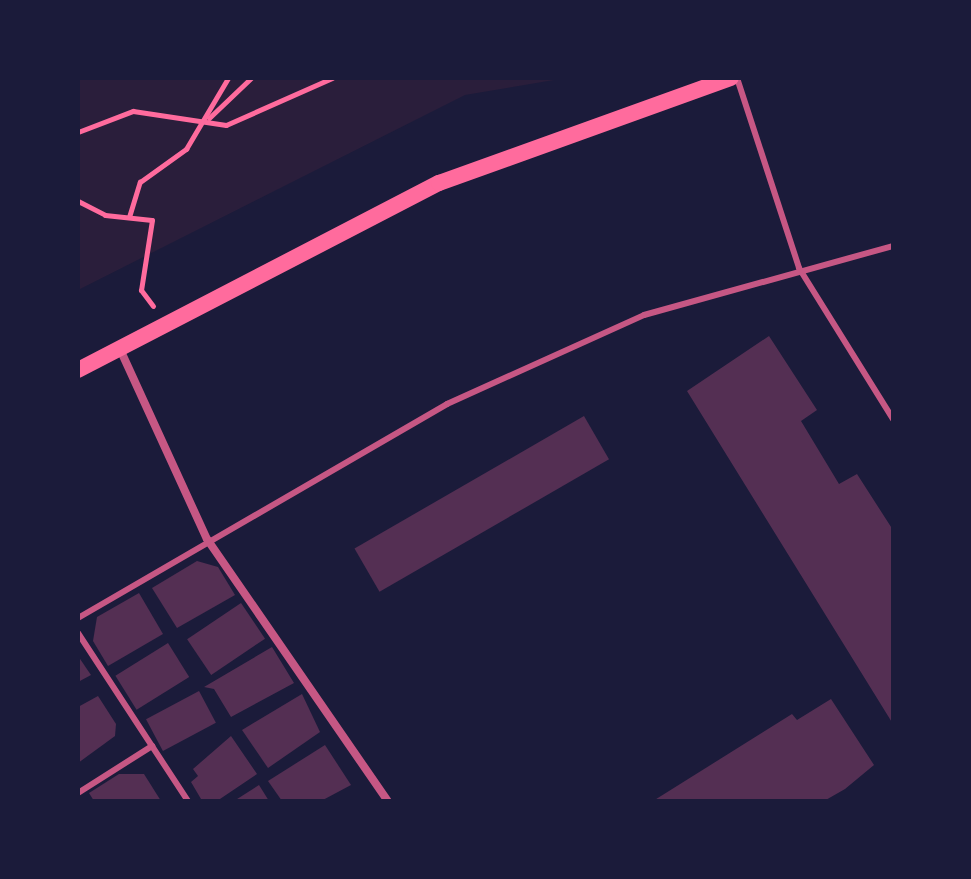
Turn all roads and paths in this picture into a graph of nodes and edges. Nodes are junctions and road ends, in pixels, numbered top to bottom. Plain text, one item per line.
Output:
1 (228, 78) edge
2 (251, 78) edge
3 (332, 78) edge
4 (734, 78) edge
5 (203, 124) junction
6 (78, 132) edge
7 (78, 201) edge
8 (129, 217) junction
9 (893, 246) edge
10 (799, 268) junction
11 (166, 323) junction
12 (119, 347) junction
13 (78, 370) edge
14 (893, 419) edge
15 (207, 539) junction
16 (78, 618) edge
17 (78, 633) edge
18 (152, 746) junction
19 (78, 793) edge
20 (188, 801) edge
21 (388, 801) edge

1 - 5 path
2 - 5 path
3 - 5 path
4 - 10 lane
4 - 11 main road
5 - 6 path
5 - 8 path
7 - 8 path
8 - 11 path
9 - 10 lane
10 - 14 lane
10 - 15 lane
11 - 12 main road
12 - 13 main road
12 - 15 street
15 - 16 lane
15 - 21 street
17 - 18 lane
18 - 19 lane
18 - 20 lane

